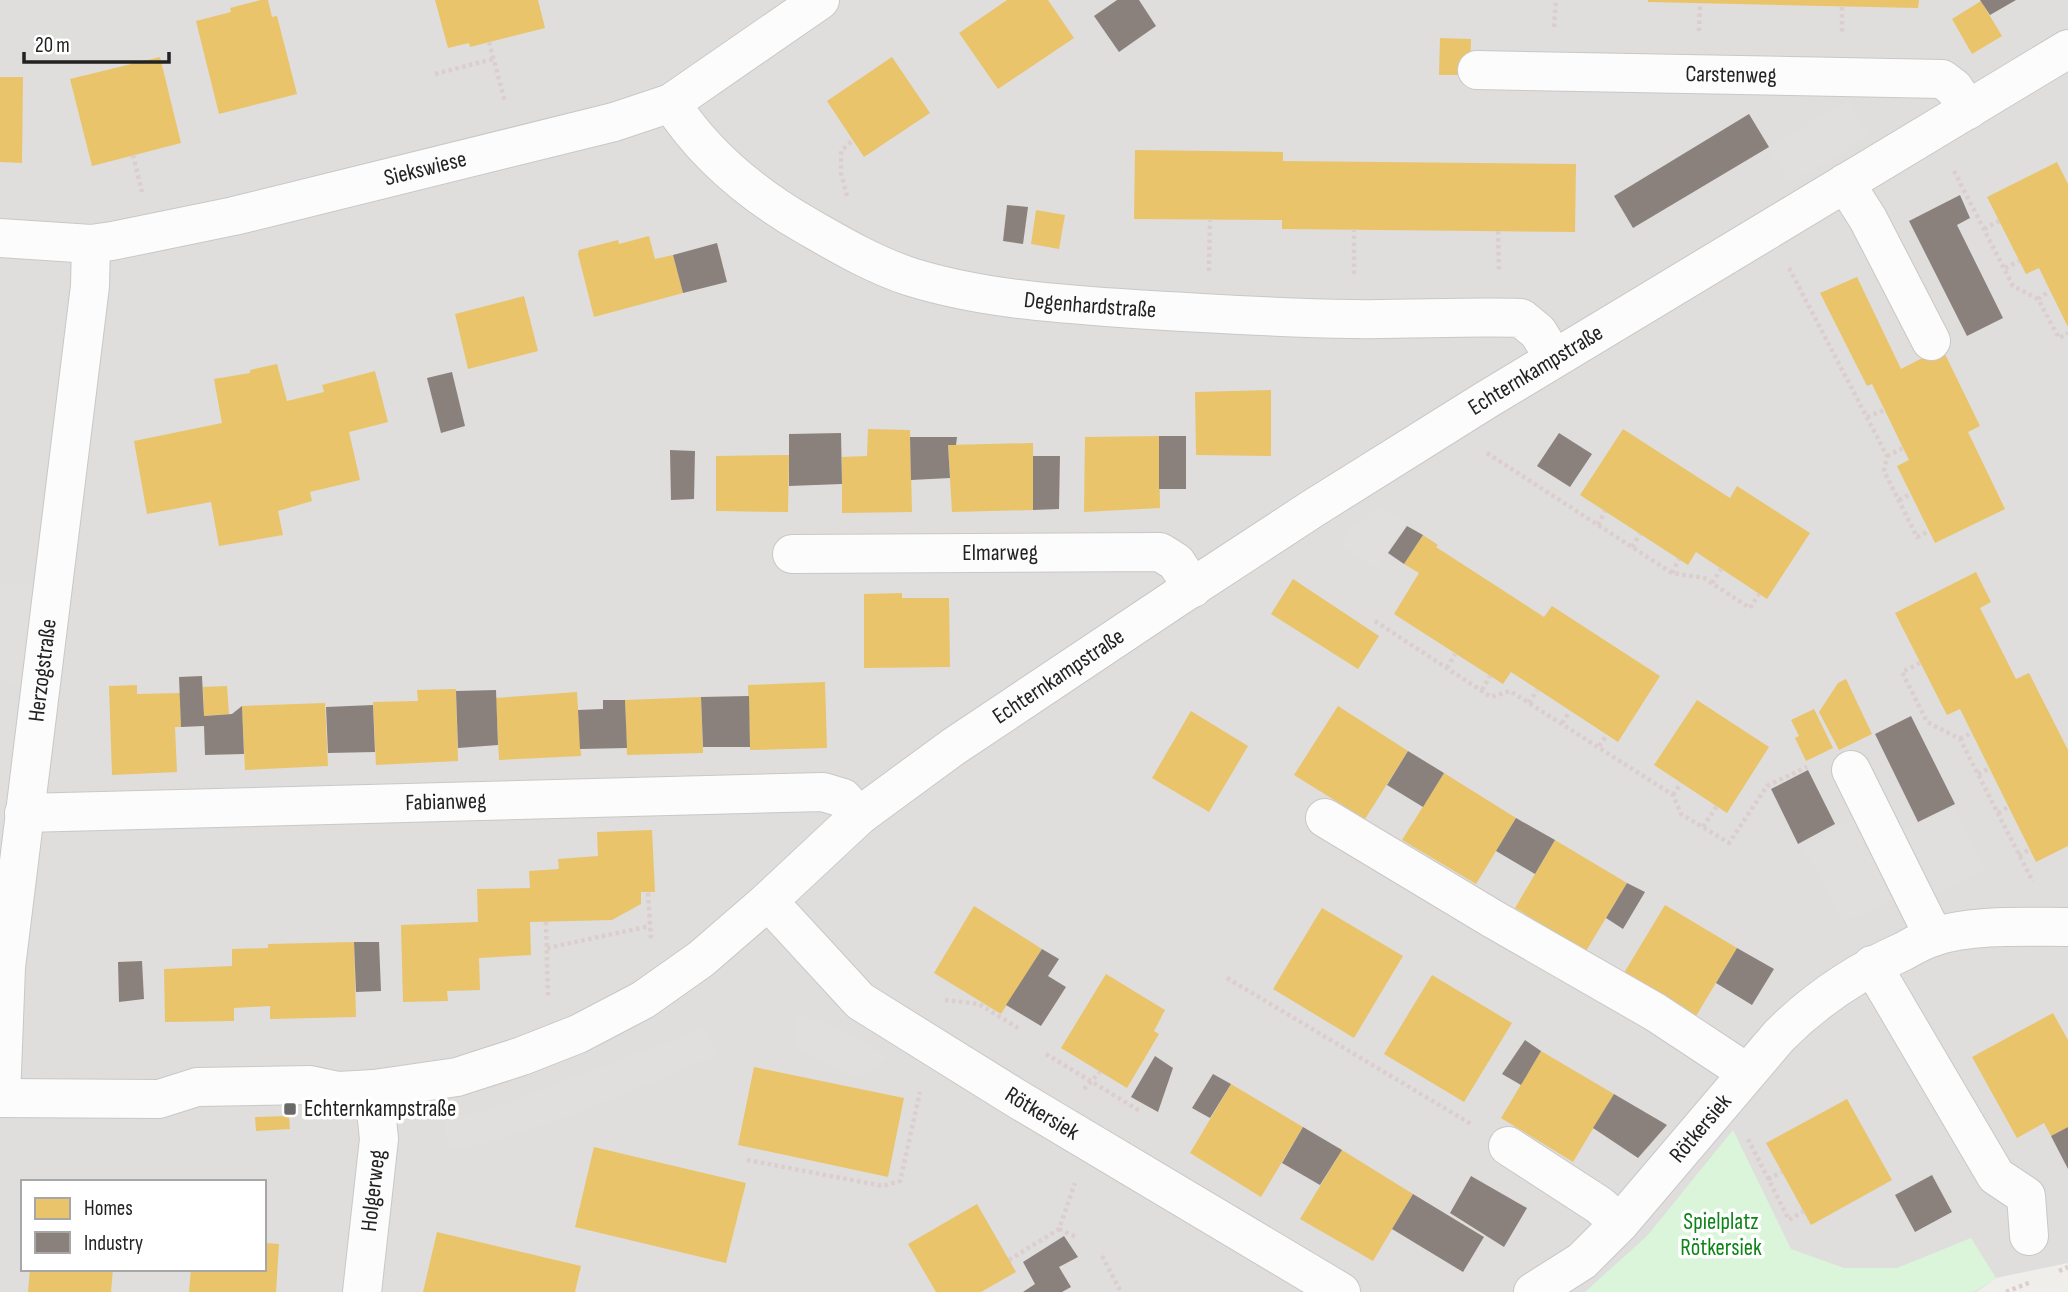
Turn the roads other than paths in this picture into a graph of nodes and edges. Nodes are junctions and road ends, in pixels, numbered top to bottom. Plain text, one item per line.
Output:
1 (820, 0) edge
2 (2068, 49) edge
3 (1477, 70) dead end
4 (671, 103) junction
5 (1968, 110) junction
6 (1845, 183) junction
7 (0, 238) edge
8 (91, 244) junction
9 (1931, 341) dead end
10 (1554, 358) junction
11 (792, 554) dead end
12 (1193, 587) junction
13 (1833, 767) road end
14 (24, 813) junction
15 (859, 816) junction
16 (1325, 818) dead end
17 (768, 901) junction
18 (2055, 927) edge
19 (1934, 937) junction
20 (1872, 965) junction
21 (1746, 1072) junction
22 (374, 1089) junction
23 (1, 1098) edge
24 (1508, 1146) road end
25 (1620, 1223) junction
26 (2029, 1236) dead end
27 (362, 1292) edge
28 (1341, 1292) edge
29 (1533, 1292) edge

1 - 4 street, Siekswiese
2 - 5 street, Echternkampstraße
3 - 5 street, Carstenweg
4 - 8 street, Siekswiese
4 - 10 street, Degenhardstraße
5 - 6 street, Echternkampstraße
6 - 9 street
6 - 10 street, Echternkampstraße
7 - 8 street, Siekswiese
8 - 14 street, Herzogstraße
10 - 12 street, Echternkampstraße
11 - 12 street, Elmarweg
12 - 15 street, Echternkampstraße
13 - 19 street
14 - 15 street, Fabianweg
14 - 23 street, Herzogstraße
15 - 17 street, Echternkampstraße
16 - 21 street
17 - 22 street, Echternkampstraße
17 - 28 street, Rötkersiek
18 - 19 street, Rötkersiek
19 - 20 street, Rötkersiek
20 - 21 street, Rötkersiek
20 - 26 street
21 - 25 street, Rötkersiek
22 - 23 street, Echternkampstraße
22 - 27 street, Holgerweg
24 - 25 street
25 - 29 street, Rötkersiek

